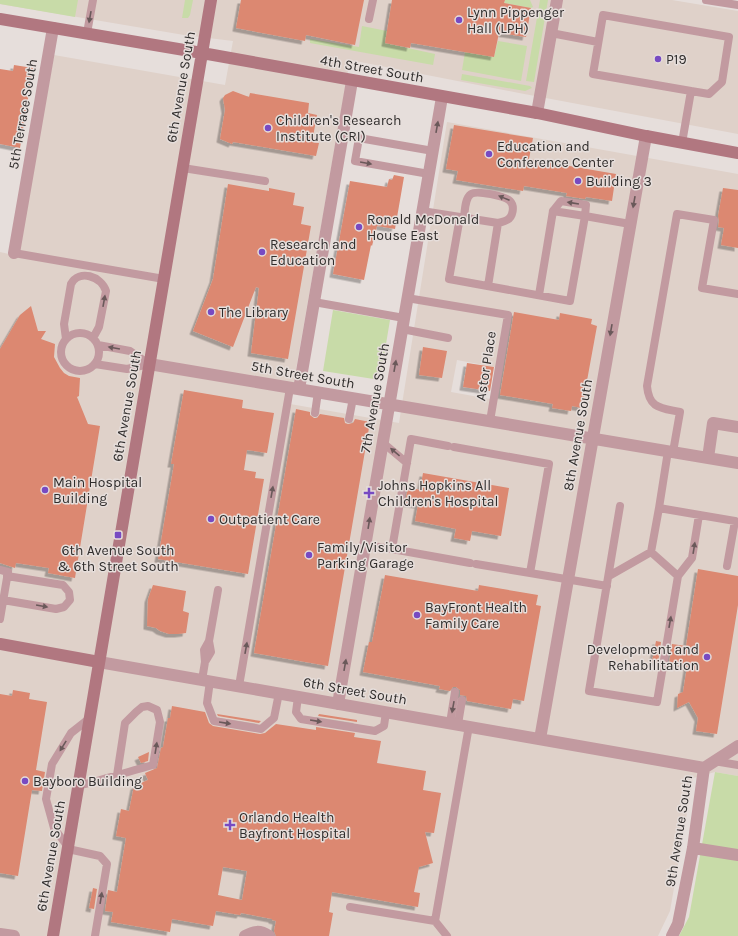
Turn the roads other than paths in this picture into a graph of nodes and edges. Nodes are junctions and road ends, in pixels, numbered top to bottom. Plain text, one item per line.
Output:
1 (92, 0) edge
2 (211, 0) edge
3 (373, 0) edge
4 (557, 0) edge
5 (706, 0) edge
6 (738, 5) edge
7 (0, 18) edge
8 (370, 19) dead end
9 (53, 28) junction
10 (87, 33) junction
11 (551, 33) junction
12 (598, 42) junction
13 (202, 53) junction
14 (352, 81) junction
15 (691, 91) junction
16 (442, 97) junction
17 (537, 113) junction
18 (646, 136) junction
19 (682, 143) junction
20 (432, 151) junction
21 (738, 153) edge
22 (183, 168) junction
23 (429, 174) junction
24 (265, 181) dead end
25 (422, 211) junction
26 (584, 216) junction
27 (462, 217) junction
28 (498, 223) junction
29 (630, 224) junction
30 (14, 253) joint
31 (164, 279) junction
32 (488, 286) junction
33 (738, 294) edge
34 (539, 295) junction
35 (407, 298) junction
36 (314, 302) junction
37 (403, 324) junction
38 (93, 338) junction
39 (448, 338) dead end
40 (66, 339) junction
41 (98, 345) junction
42 (95, 364) junction
43 (150, 364) junction
44 (294, 388) junction
45 (318, 392) junction
46 (353, 398) junction
47 (389, 404) junction
48 (315, 413) dead end
49 (349, 419) dead end
50 (490, 421) junction
51 (738, 428) edge
52 (593, 438) junction
53 (382, 442) junction
54 (670, 452) junction
55 (708, 458) junction
56 (407, 463) junction
57 (738, 463) edge
58 (620, 506) dead end
59 (659, 508) junction
60 (699, 515) junction
61 (365, 545) junction
62 (392, 549) junction
63 (651, 552) junction
64 (727, 566) dead end
65 (0, 570) edge
66 (530, 573) junction
67 (7, 576) junction
68 (609, 576) junction
69 (678, 576) junction
70 (568, 580) junction
71 (607, 586) junction
72 (218, 590) dead end
73 (2, 596) edge
74 (0, 619) edge
75 (0, 644) edge
76 (99, 662) junction
77 (206, 680) junction
78 (239, 686) junction
79 (456, 692) dead end
80 (279, 693) junction
81 (298, 696) junction
82 (462, 700) dead end
83 (338, 704) junction
84 (386, 712) junction
85 (90, 718) junction
86 (459, 725) junction
87 (540, 739) junction
88 (738, 746) edge
89 (709, 765) junction
90 (738, 765) edge
91 (117, 775) junction
92 (78, 786) junction
93 (68, 848) junction
94 (693, 848) junction
95 (738, 855) edge
96 (350, 907) dead end
97 (436, 920) junction
98 (0, 934) edge
99 (14, 936) edge
100 (53, 936) edge
101 (95, 936) edge
102 (245, 936) edge
103 (269, 936) edge
104 (447, 936) edge
105 (672, 936) edge

1 -> 10 lane
2 - 13 street, 6th Avenue South
3 - 8 lane
4 - 11 street
5 - 6 lane
7 - 9 street, 4th Street South
9 - 10 street, 4th Street South
9 - 30 street, 5th Terrace South
10 - 13 street, 4th Street South
11 - 12 lane
11 - 17 street
12 - 15 lane
12 - 15 lane
13 - 14 street, 4th Street South
13 - 22 street, 6th Avenue South
14 - 16 street, 4th Street South
14 - 36 street
15 - 19 lane
16 - 17 street, 4th Street South
20 -> 16 street, 7th Avenue South
17 - 18 street, 4th Street South
18 - 19 street, 4th Street South
18 -> 29 street, 8th Avenue South
19 - 21 street, 4th Street South
20 - 23 street, 7th Avenue South
20 -> 23 lane
22 - 24 lane
22 - 31 street, 6th Avenue South
23 - 25 street, 7th Avenue South
25 - 27 lane
25 - 35 street, 7th Avenue South
26 - 29 lane
26 - 34 lane
26 - 34 lane
27 - 28 lane
28 -> 27 lane
27 - 32 lane
28 - 32 lane
29 -> 52 street, 8th Avenue South
30 - 31 lane
31 - 43 street, 6th Avenue South
32 - 34 lane
33 - 54 lane
35 - 37 street, 7th Avenue South
35 - 50 lane, Astor Place
36 - 37 lane
36 - 44 street
37 - 39 lane
47 -> 37 street, 7th Avenue South
38 - 40 lane
38 -> 40 lane
38 - 41 lane
40 - 42 lane
41 - 42 lane
43 -> 41 lane
42 - 43 lane
43 - 44 street, 5th Street South
43 - 76 street, 6th Avenue South
44 - 45 street, 5th Street South
78 -> 44 lane
45 - 46 street, 5th Street South
45 - 48 lane
46 - 47 street, 5th Street South
46 - 49 lane
47 - 50 street, 5th Street South
47 - 53 street, 7th Avenue South
50 - 52 street, 5th Street South
51 - 55 street
52 - 54 street, 5th Street South
52 - 70 street, 8th Avenue South
56 -> 53 lane
61 -> 53 street, 7th Avenue South
54 - 55 street, 5th Street South
54 - 59 lane
55 - 57 street, 5th Street South
56 - 62 lane
56 - 66 lane
58 - 68 lane
59 - 60 lane
59 - 63 lane
60 - 64 lane
69 -> 60 lane
61 - 62 lane
83 -> 61 street, 7th Avenue South
62 - 66 lane
63 - 68 lane
63 - 69 lane
65 - 67 lane
66 - 70 lane
67 - 73 lane
73 -> 67 lane
68 - 71 lane
71 -> 69 lane
70 - 71 lane
70 - 87 street, 8th Avenue South
72 - 77 lane
73 - 74 lane
75 - 76 street, 6th Street South
76 - 77 street, 6th Street South
76 - 85 street, 6th Avenue South
77 - 78 street, 6th Street South
77 -> 80 lane
78 - 80 street, 6th Street South
79 -> 86 lane
80 - 81 street, 6th Street South
81 - 83 street, 6th Street South
81 -> 84 lane
82 - 86 lane
83 - 84 street, 6th Street South
84 - 86 street, 6th Street South
85 - 92 street, 6th Avenue South
85 -> 93 lane
86 - 87 street, 6th Street South
86 - 97 lane
87 - 89 street, 6th Street South
88 - 89 street
89 - 90 lane
89 - 94 street, 9th Avenue South
91 -> 91 lane
91 - 92 lane
92 - 93 street, 6th Avenue South
93 - 100 street, 6th Avenue South
101 -> 93 lane
94 - 95 street
94 - 105 street, 9th Avenue South
96 - 97 lane
97 - 104 lane
98 - 99 street
102 - 103 street

